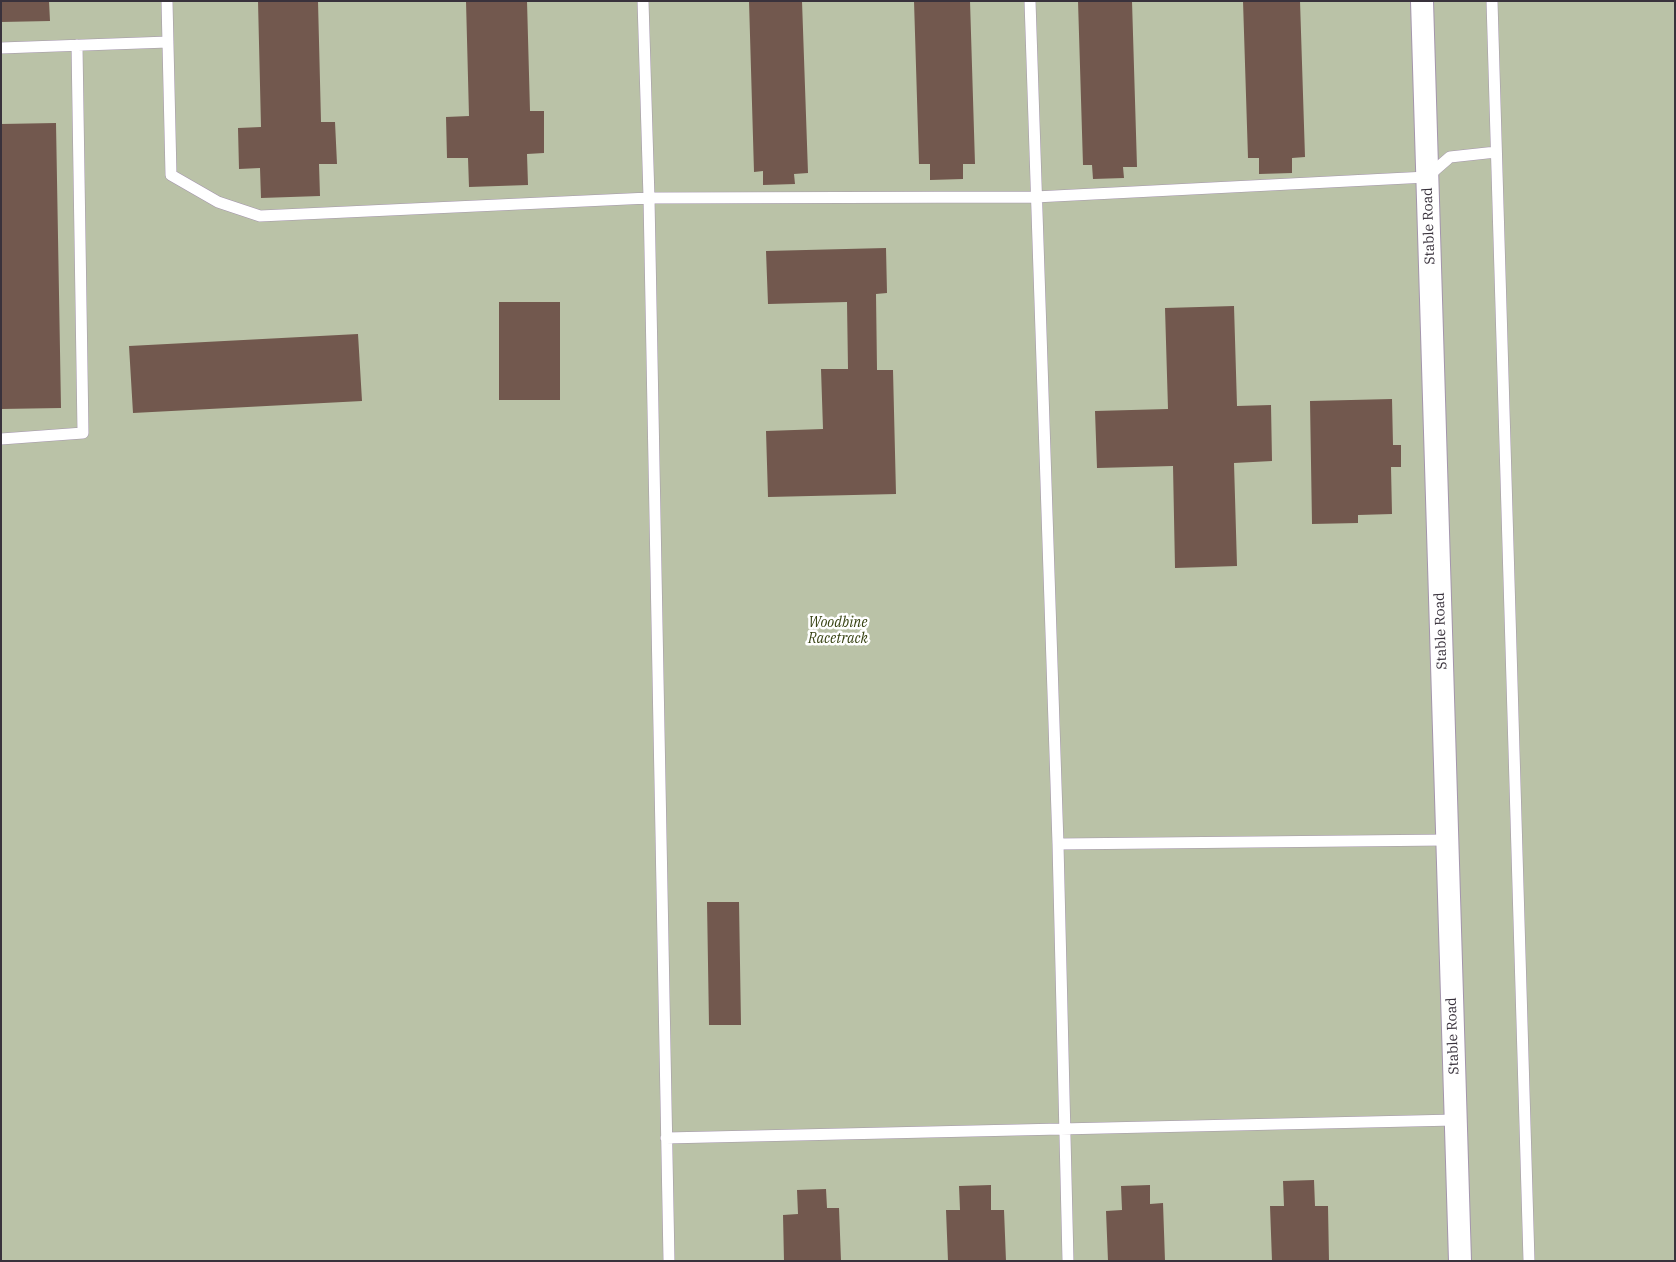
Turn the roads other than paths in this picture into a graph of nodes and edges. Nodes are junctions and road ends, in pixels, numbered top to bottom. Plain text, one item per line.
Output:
1 (168, 1) edge
2 (642, 1) edge
3 (1030, 1) edge
4 (1422, 1) edge
5 (1492, 1) edge
6 (168, 42) junction
7 (77, 45) junction
8 (1, 48) edge
9 (1496, 152) junction
10 (1427, 176) junction
11 (1035, 196) junction
12 (649, 198) junction
13 (1, 439) edge
14 (1447, 840) junction
15 (1058, 844) junction
16 (1456, 1120) junction
17 (1065, 1130) junction
18 (666, 1138) junction
19 (669, 1261) edge
20 (1068, 1261) edge
21 (1460, 1261) edge
22 (1529, 1261) edge

1 - 6 lane
2 - 12 lane
3 - 11 lane
4 - 10 street, Stable Road
5 - 9 lane
6 - 7 lane
6 - 12 lane
7 - 8 lane
7 - 13 lane
9 - 10 lane
9 - 22 lane
10 - 11 lane
10 - 14 street, Stable Road
11 - 12 lane
11 - 15 lane
12 - 18 lane
14 - 15 lane
14 - 16 street, Stable Road
15 - 17 lane
16 - 17 lane
16 - 21 street, Stable Road
17 - 18 lane
17 - 20 lane
18 - 19 lane

